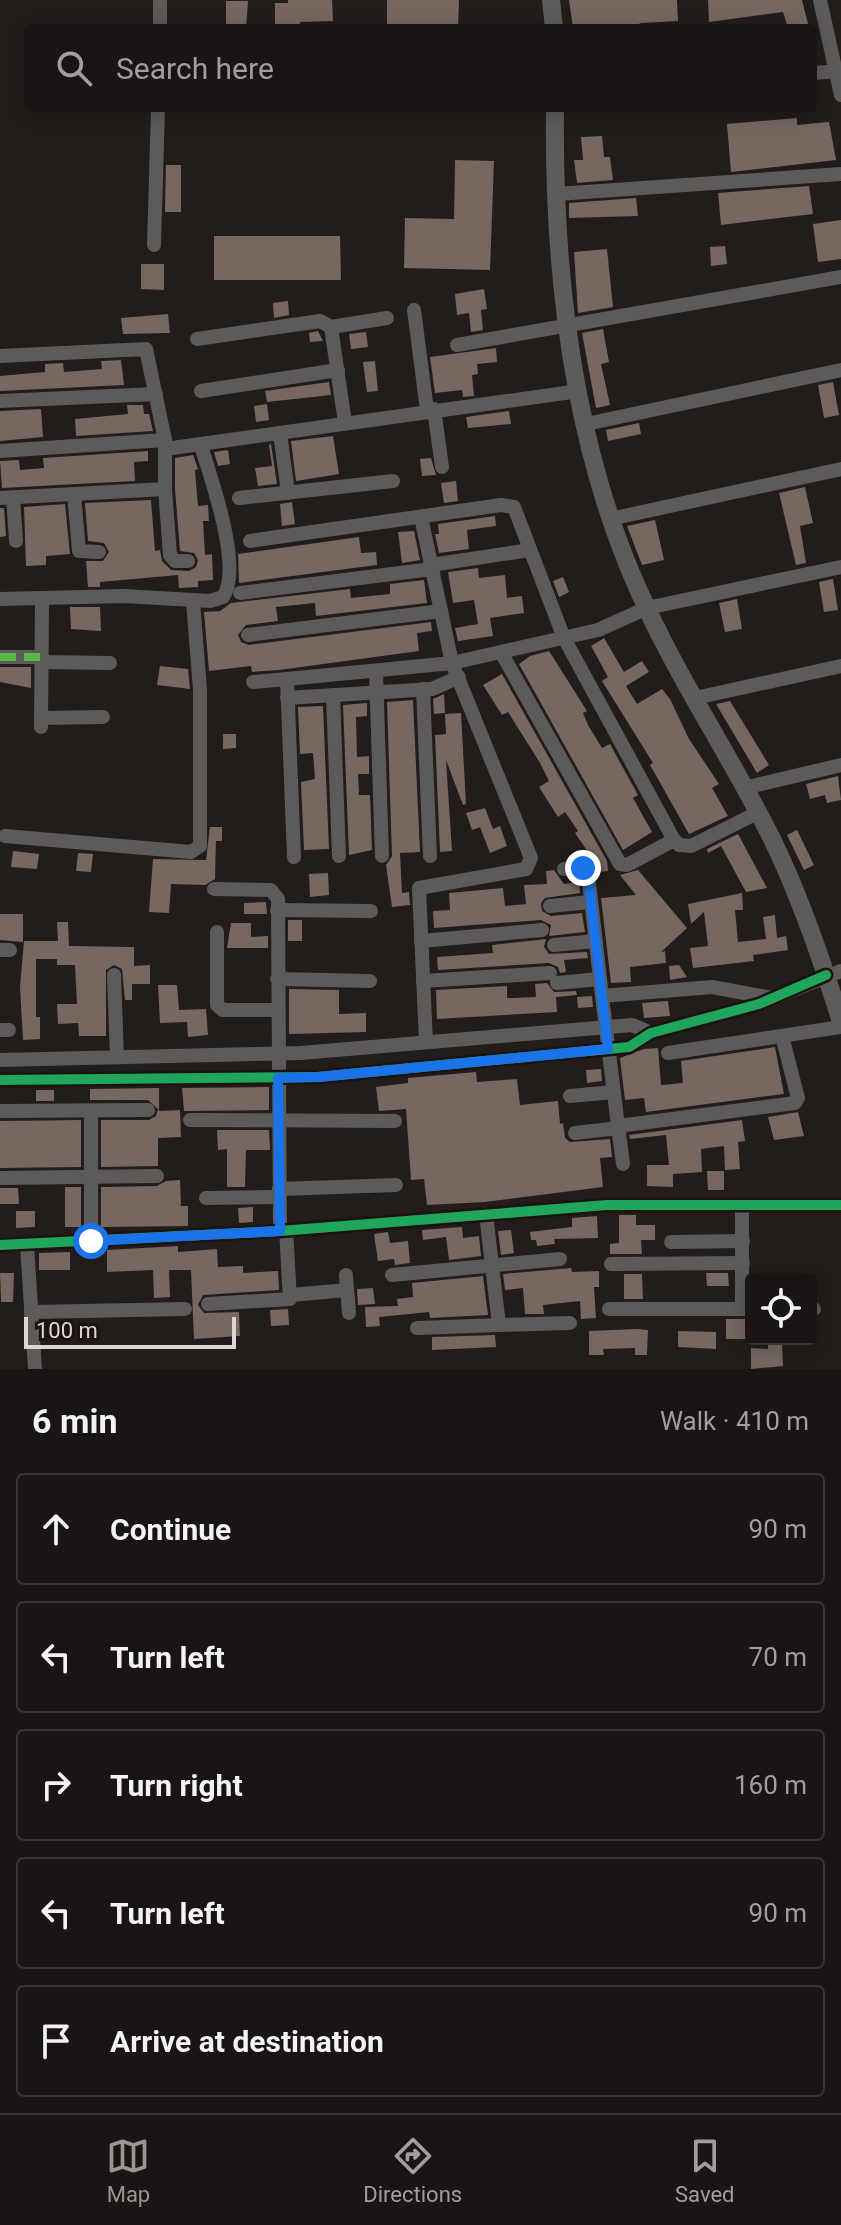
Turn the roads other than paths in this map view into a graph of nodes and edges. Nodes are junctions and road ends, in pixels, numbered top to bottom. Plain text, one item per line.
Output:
1 (160, 0) edge
2 (551, 0) edge
3 (820, 0) edge
4 (160, 24) edge
5 (554, 24) edge
6 (838, 71) edge
7 (817, 73) edge
8 (841, 95) edge
9 (158, 112) edge
10 (555, 112) edge
11 (841, 174) edge
12 (557, 194) junction
13 (154, 245) dead end
14 (841, 277) edge
15 (414, 310) dead end
16 (387, 318) dead end
17 (569, 326) junction
18 (331, 327) junction
19 (197, 339) dead end
20 (457, 345) dead end
21 (0, 356) edge
22 (338, 370) junction
23 (841, 370) edge
24 (201, 391) dead end
25 (579, 391) junction
26 (156, 394) junction
27 (0, 401) edge
28 (430, 410) junction
29 (345, 423) junction
30 (586, 424) junction
31 (280, 433) junction
32 (165, 445) junction
33 (201, 446) junction
34 (0, 451) edge
35 (442, 467) dead end
36 (841, 469) edge
37 (393, 481) dead end
38 (165, 489) junction
39 (288, 493) junction
40 (74, 494) junction
41 (7, 498) edge
42 (239, 498) dead end
43 (421, 517) junction
44 (610, 519) junction
45 (16, 541) dead end
46 (250, 541) dead end
47 (530, 550) junction
48 (99, 552) dead end
49 (188, 561) dead end
50 (432, 567) junction
51 (841, 567) edge
52 (240, 593) dead end
53 (42, 598) junction
54 (0, 599) edge
55 (193, 601) junction
56 (647, 608) junction
57 (441, 611) junction
58 (248, 635) dead end
59 (564, 638) junction
60 (501, 652) junction
61 (0, 657) edge
62 (42, 660) junction
63 (110, 663) dead end
64 (452, 663) junction
65 (841, 666) edge
66 (376, 672) junction
67 (459, 677) junction
68 (287, 679) junction
69 (253, 682) dead end
70 (423, 689) junction
71 (376, 693) junction
72 (333, 695) junction
73 (287, 698) junction
74 (695, 698) junction
75 (103, 717) dead end
76 (841, 765) edge
77 (744, 788) junction
78 (757, 813) junction
79 (5, 836) dead end
80 (674, 840) junction
81 (339, 856) dead end
82 (382, 856) dead end
83 (430, 856) dead end
84 (294, 857) dead end
85 (564, 869) dead end
86 (214, 889) dead end
87 (590, 902) junction
88 (550, 906) dead end
89 (277, 910) junction
90 (371, 911) dead end
91 (542, 930) dead end
92 (217, 932) dead end
93 (421, 941) junction
94 (595, 941) junction
95 (554, 945) dead end
96 (834, 973) edge
97 (114, 975) dead end
98 (277, 979) junction
99 (600, 979) junction
100 (370, 981) dead end
101 (423, 981) junction
102 (602, 996) junction
103 (773, 998) junction
104 (277, 1010) junction
105 (841, 1024) edge
106 (605, 1028) junction
107 (651, 1033) junction
108 (782, 1036) junction
109 (426, 1042) junction
110 (608, 1049) junction
111 (277, 1053) junction
112 (668, 1053) dead end
113 (117, 1057) junction
114 (0, 1060) edge
115 (278, 1078) junction
116 (0, 1080) edge
117 (614, 1092) junction
118 (570, 1096) dead end
119 (148, 1110) dead end
120 (0, 1111) edge
121 (91, 1111) junction
122 (190, 1120) dead end
123 (278, 1120) junction
124 (395, 1121) dead end
125 (619, 1127) junction
126 (575, 1133) dead end
127 (623, 1164) dead end
128 (157, 1176) dead end
129 (91, 1177) junction
130 (0, 1178) edge
131 (396, 1185) dead end
132 (279, 1193) junction
133 (206, 1198) dead end
134 (742, 1205) junction
135 (841, 1205) edge
136 (486, 1214) junction
137 (283, 1230) junction
138 (91, 1241) junction
139 (743, 1241) junction
140 (671, 1242) dead end
141 (0, 1245) edge
142 (27, 1245) junction
143 (560, 1259) dead end
144 (743, 1263) junction
145 (611, 1264) dead end
146 (492, 1267) junction
147 (346, 1275) dead end
148 (392, 1275) dead end
149 (745, 1286) edge
150 (347, 1290) junction
151 (291, 1295) junction
152 (208, 1304) dead end
153 (185, 1309) dead end
154 (609, 1309) dead end
155 (745, 1309) edge
156 (31, 1312) junction
157 (349, 1313) dead end
158 (570, 1323) dead end
159 (499, 1325) junction
160 (417, 1328) dead end
161 (35, 1369) edge

1 - 4 street
2 - 5 main road
3 - 6 street
6 - 7 street
6 - 8 street
9 - 13 street
10 - 12 main road
11 - 12 street
12 - 17 main road
14 - 17 street
15 - 28 street
16 - 18 street
17 - 20 street
17 - 25 main road
18 - 19 street
18 - 22 street
21 - 26 street
22 - 24 street
22 - 29 street
23 - 30 street
25 - 28 street
25 - 30 main road
26 - 27 street
26 - 32 street
28 - 29 street
28 - 35 street
29 - 31 street
30 - 44 main road
31 - 33 street
31 - 39 street
32 - 33 street
32 - 34 street
32 - 38 street
33 - 55 street
36 - 44 street
37 - 39 street
38 - 40 street
38 - 49 street
39 - 42 street
40 - 41 street
40 - 48 street
41 - 45 street
43 - 46 street
43 - 47 street
43 - 50 street
44 - 56 main road
47 - 50 street
47 - 59 street
50 - 52 street
50 - 57 street
51 - 56 street
53 - 54 street
53 - 55 street
53 - 62 street
55 - 79 street
56 - 59 street
56 - 74 main road
57 - 58 street
57 - 64 street
59 - 60 street
59 - 80 street
60 - 64 street
60 - 80 street
61 - 62 street
62 - 63 street
62 - 75 street
64 - 66 street
64 - 67 street
65 - 74 street
66 - 68 street
66 - 71 street
67 - 70 street
67 - 93 street
68 - 69 street
68 - 73 street
70 - 71 street
70 - 83 street
71 - 72 street
71 - 82 street
72 - 73 street
72 - 81 street
73 - 84 street
74 - 77 main road
76 - 77 street
77 - 78 main road
78 - 80 street
78 - 96 main road
85 - 87 street
86 - 89 street
87 - 88 street
87 - 94 street
89 - 90 street
89 - 98 street
91 - 93 street
92 - 104 street
93 - 101 street
94 - 95 street
94 - 99 street
96 - 103 street
96 - 105 main road
97 - 113 street
98 - 100 street
98 - 104 street
99 - 101 street
99 - 102 street
101 - 109 street
102 - 103 street
102 - 106 street
103 - 107 street
104 - 111 street
105 - 108 street
106 - 107 street
106 - 109 street
106 - 110 street
107 - 110 street
108 - 112 street
108 - 125 street
109 - 111 street
110 - 115 street
110 - 117 street
111 - 113 street
111 - 115 street
113 - 114 street
115 - 116 street
115 - 123 street
117 - 118 street
117 - 125 street
119 - 121 street
120 - 121 street
121 - 129 street
122 - 123 street
123 - 124 street
123 - 132 street
125 - 126 street
125 - 127 street
128 - 129 street
129 - 130 street
129 - 138 street
131 - 132 street
132 - 133 street
132 - 137 street
134 - 135 street
134 - 136 street
134 - 139 street
136 - 137 street
136 - 146 street
137 - 138 street
137 - 151 street
138 - 142 street
139 - 140 street
139 - 144 street
141 - 142 street
142 - 156 street
143 - 146 street
144 - 145 street
144 - 149 street
146 - 148 street
146 - 159 street
147 - 150 street
150 - 151 street
150 - 157 street
151 - 152 street
153 - 156 street
154 - 155 street
156 - 161 street
158 - 159 street
159 - 160 street

